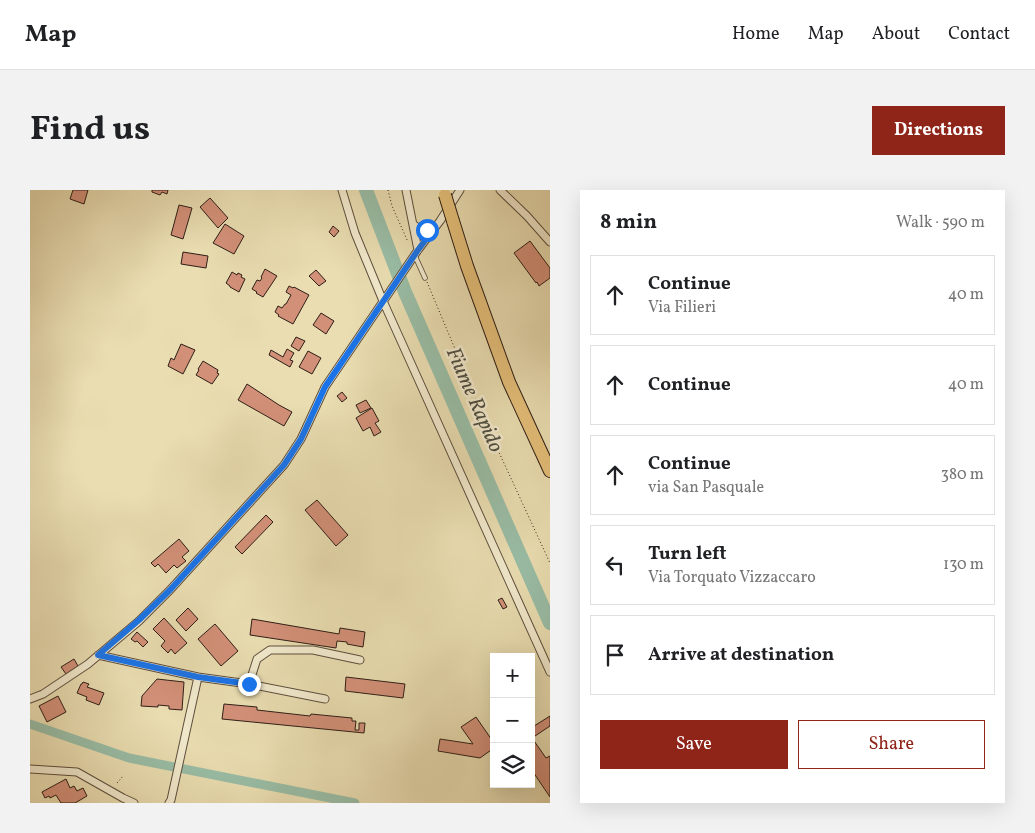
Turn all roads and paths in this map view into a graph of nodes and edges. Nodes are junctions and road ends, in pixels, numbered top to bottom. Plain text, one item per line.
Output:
1 (342, 190) edge
2 (388, 190) edge
3 (406, 190) edge
4 (460, 190) edge
5 (500, 190) edge
6 (445, 192) edge
7 (412, 223) junction
8 (433, 230) junction
9 (550, 242) edge
10 (415, 255) junction
11 (425, 278) joint
12 (385, 298) junction
13 (550, 470) edge
14 (550, 563) edge
15 (98, 655) junction
16 (360, 660) dead end
17 (550, 672) edge
18 (198, 677) junction
19 (249, 684) junction
20 (30, 699) edge
21 (325, 699) dead end
22 (30, 769) edge
23 (123, 776) dead end
24 (117, 783) dead end
25 (125, 801) edge
26 (171, 802) edge
27 (134, 803) edge

1 - 12 street
2 - 10 path
3 - 7 street
4 - 8 street
5 - 9 street
6 - 13 highway, bridge
7 - 8 street
7 - 10 street
8 - 10 street
10 - 11 lane
10 - 12 street
11 - 14 path
12 - 15 street
12 - 17 street
15 - 18 street
15 - 20 street
16 - 19 street
18 - 19 street
18 - 26 street
19 - 21 street
22 - 25 street
23 - 24 path
25 - 27 street

